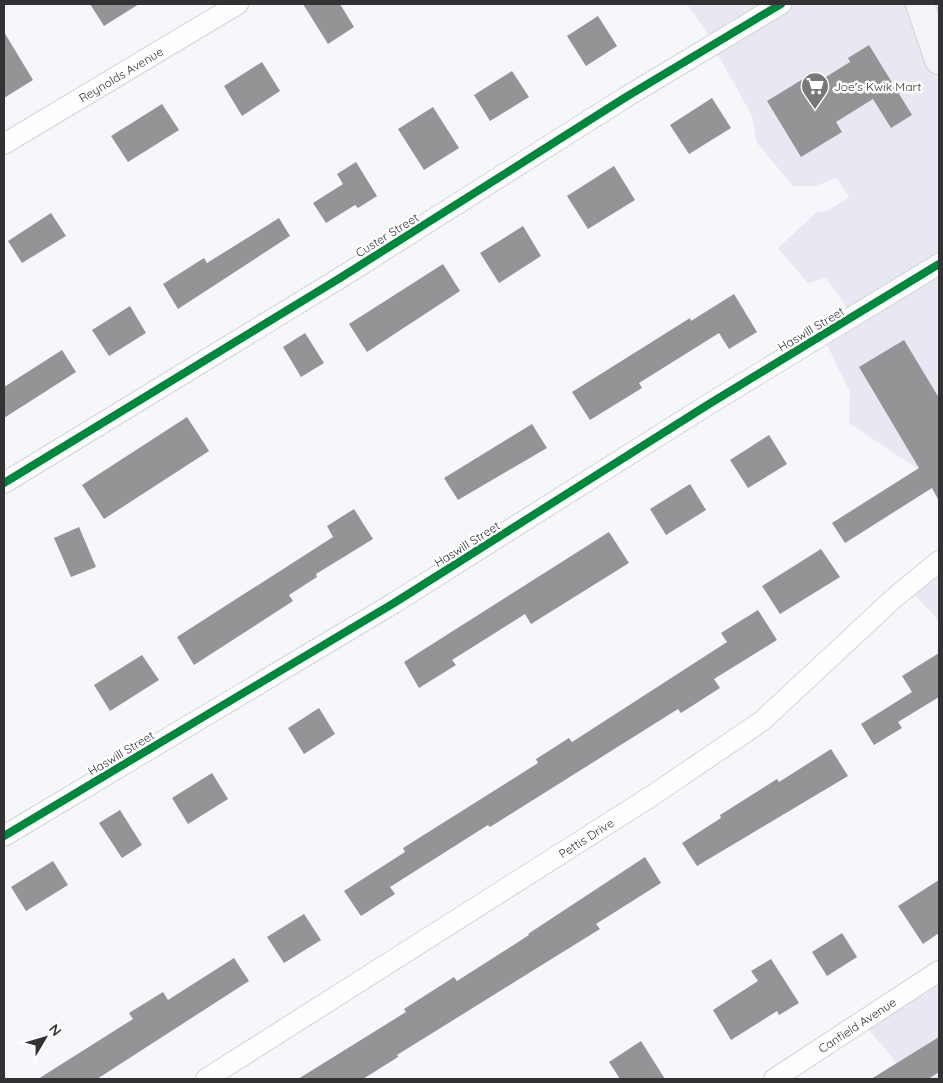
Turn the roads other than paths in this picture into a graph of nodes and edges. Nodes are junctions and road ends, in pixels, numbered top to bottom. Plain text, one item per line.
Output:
1 (238, 4) edge
2 (781, 4) edge
3 (920, 4) edge
4 (939, 60) edge
5 (4, 144) edge
6 (939, 264) edge
7 (4, 483) edge
8 (939, 561) edge
9 (4, 836) edge
10 (939, 971) edge
11 (206, 1079) edge
12 (774, 1079) edge

1 - 5 street, Reynolds Avenue
2 - 7 street, Custer Street
3 - 4 main road
6 - 9 street, Haswill Street
8 - 11 street, Pettis Drive
10 - 12 street, Canfield Avenue

